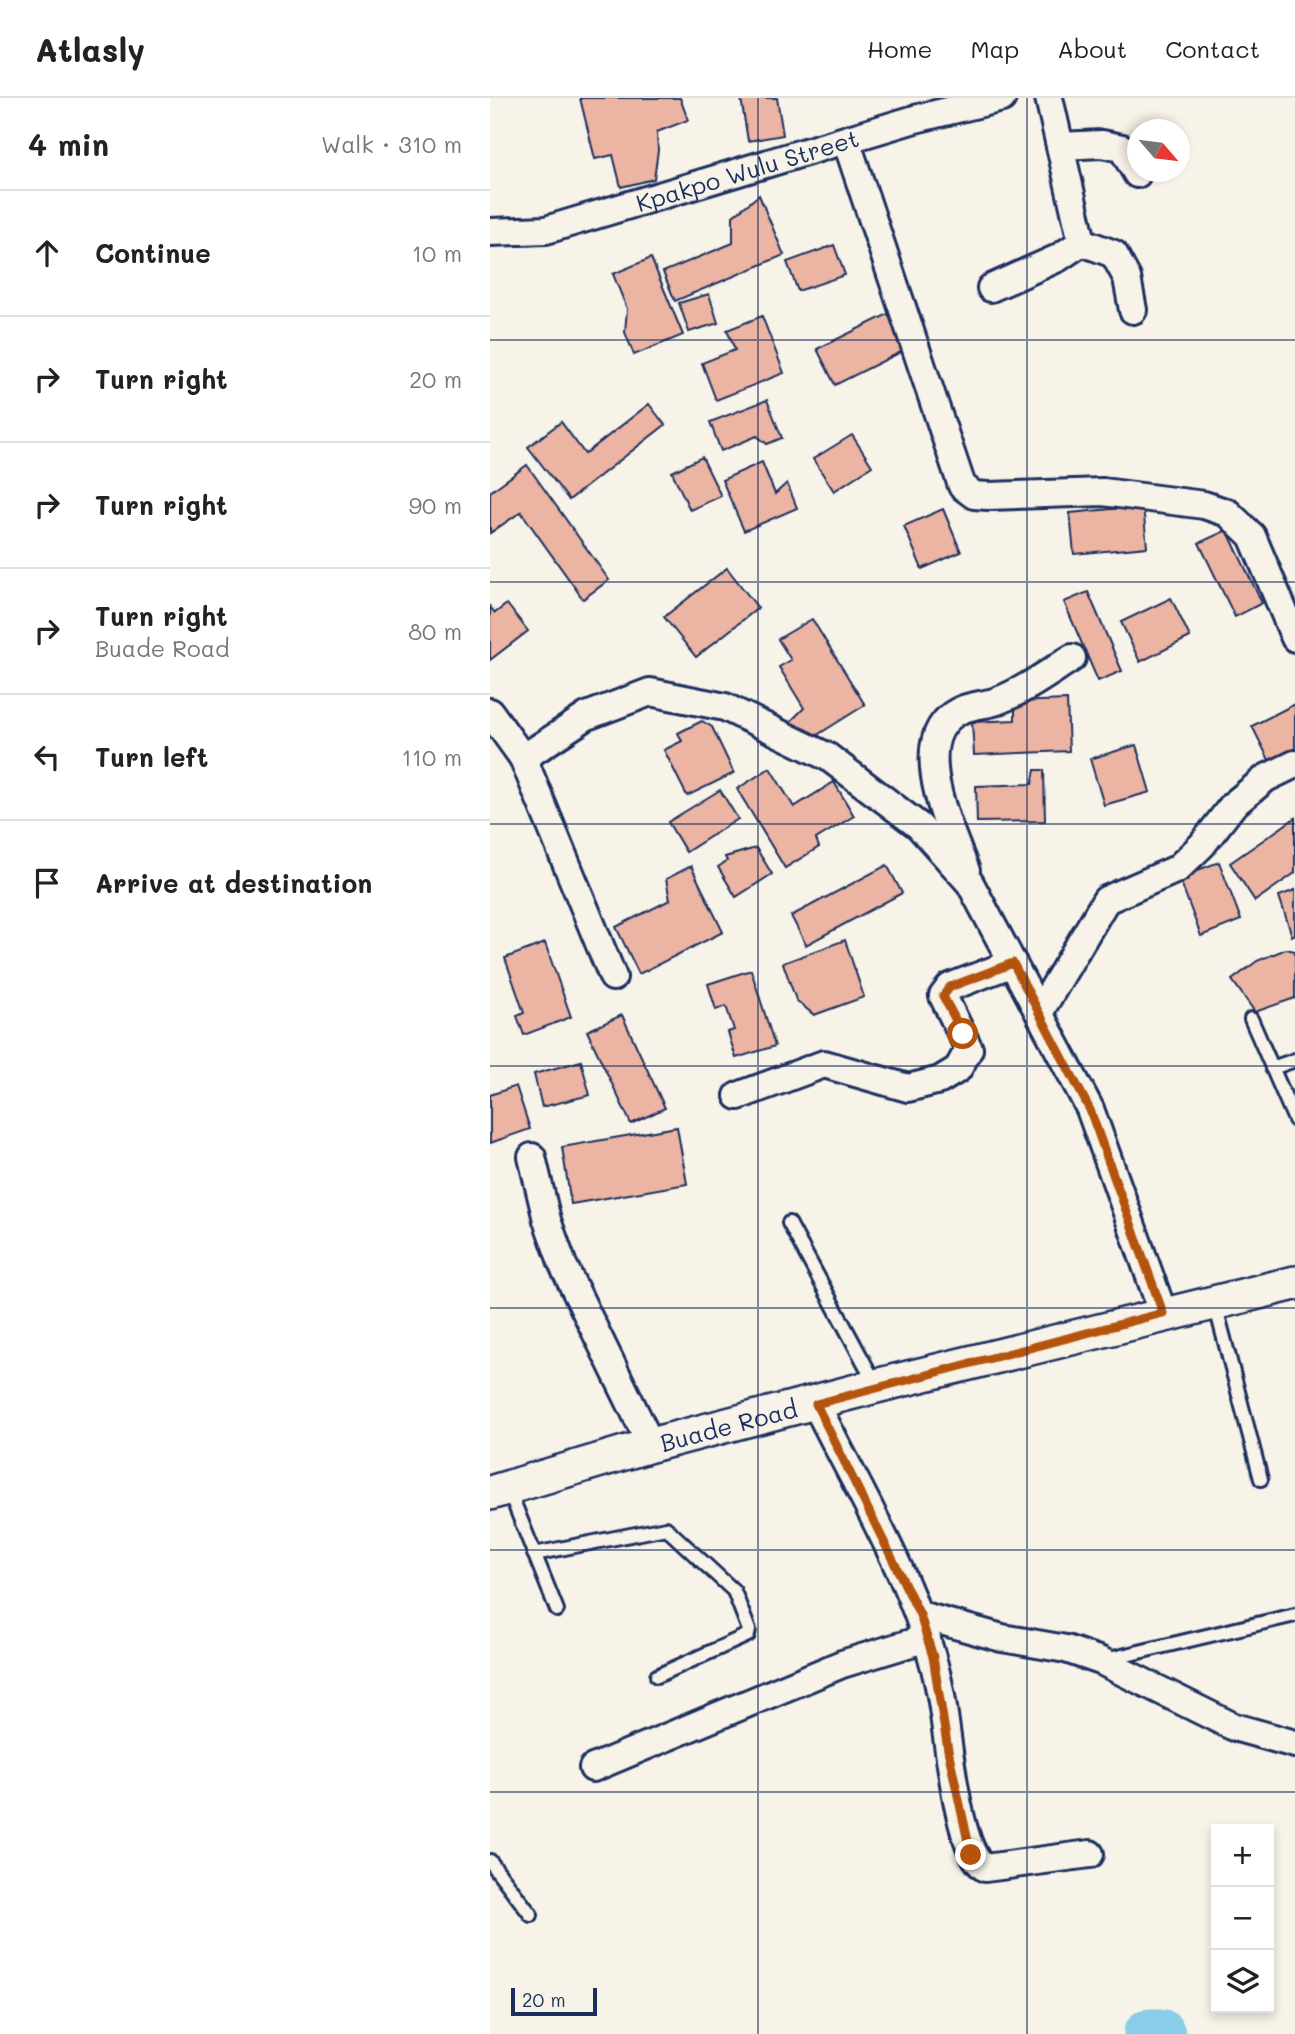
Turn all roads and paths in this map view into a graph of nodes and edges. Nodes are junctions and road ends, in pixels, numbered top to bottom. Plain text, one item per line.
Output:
1 (1002, 98) edge
2 (1049, 98) edge
3 (846, 140) junction
4 (1060, 146) junction
5 (1127, 157) edge
6 (490, 233) edge
7 (1082, 242) junction
8 (991, 288) dead end
9 (1133, 310) dead end
10 (1295, 638) edge
11 (1072, 658) dead end
12 (490, 712) edge
13 (523, 758) junction
14 (1295, 764) edge
15 (970, 883) junction
16 (1013, 963) junction
17 (613, 977) dead end
18 (1040, 1011) junction
19 (1251, 1019) dead end
20 (1295, 1060) edge
21 (1272, 1068) junction
22 (738, 1096) dead end
23 (1295, 1120) edge
24 (532, 1157) dead end
25 (789, 1223) dead end
26 (1295, 1283) edge
27 (1214, 1300) junction
28 (1163, 1313) junction
29 (877, 1386) junction
30 (816, 1404) junction
31 (651, 1446) junction
32 (1261, 1479) dead end
33 (499, 1490) edge
34 (534, 1554) junction
35 (557, 1610) dead end
36 (1295, 1615) edge
37 (923, 1626) junction
38 (1101, 1661) junction
39 (657, 1676) dead end
40 (1295, 1744) edge
41 (593, 1768) dead end
42 (1090, 1854) dead end
43 (490, 1861) edge
44 (531, 1915) dead end

1 - 3 street, Kpakpo Wulu Street
2 - 4 street
3 - 6 street, Kpakpo Wulu Street
3 - 10 street
4 - 5 street
4 - 7 street
7 - 8 street
7 - 9 street
11 - 15 street
12 - 13 street
13 - 15 street
13 - 17 street
14 - 18 street
15 - 16 street
16 - 18 street
16 - 22 street
18 - 28 street
19 - 21 lane
20 - 21 lane
21 - 23 lane
24 - 31 street
25 - 29 lane
26 - 27 street, Buade Road
27 - 28 street, Buade Road
27 - 32 lane
28 - 29 street, Buade Road
29 - 30 street, Buade Road
30 - 31 street, Buade Road
30 - 37 street
31 - 33 street, Buade Road
33 - 34 lane
34 - 35 lane
34 - 39 lane
36 - 38 lane
37 - 38 street
37 - 41 street
37 - 42 street
38 - 40 street
43 - 44 lane

